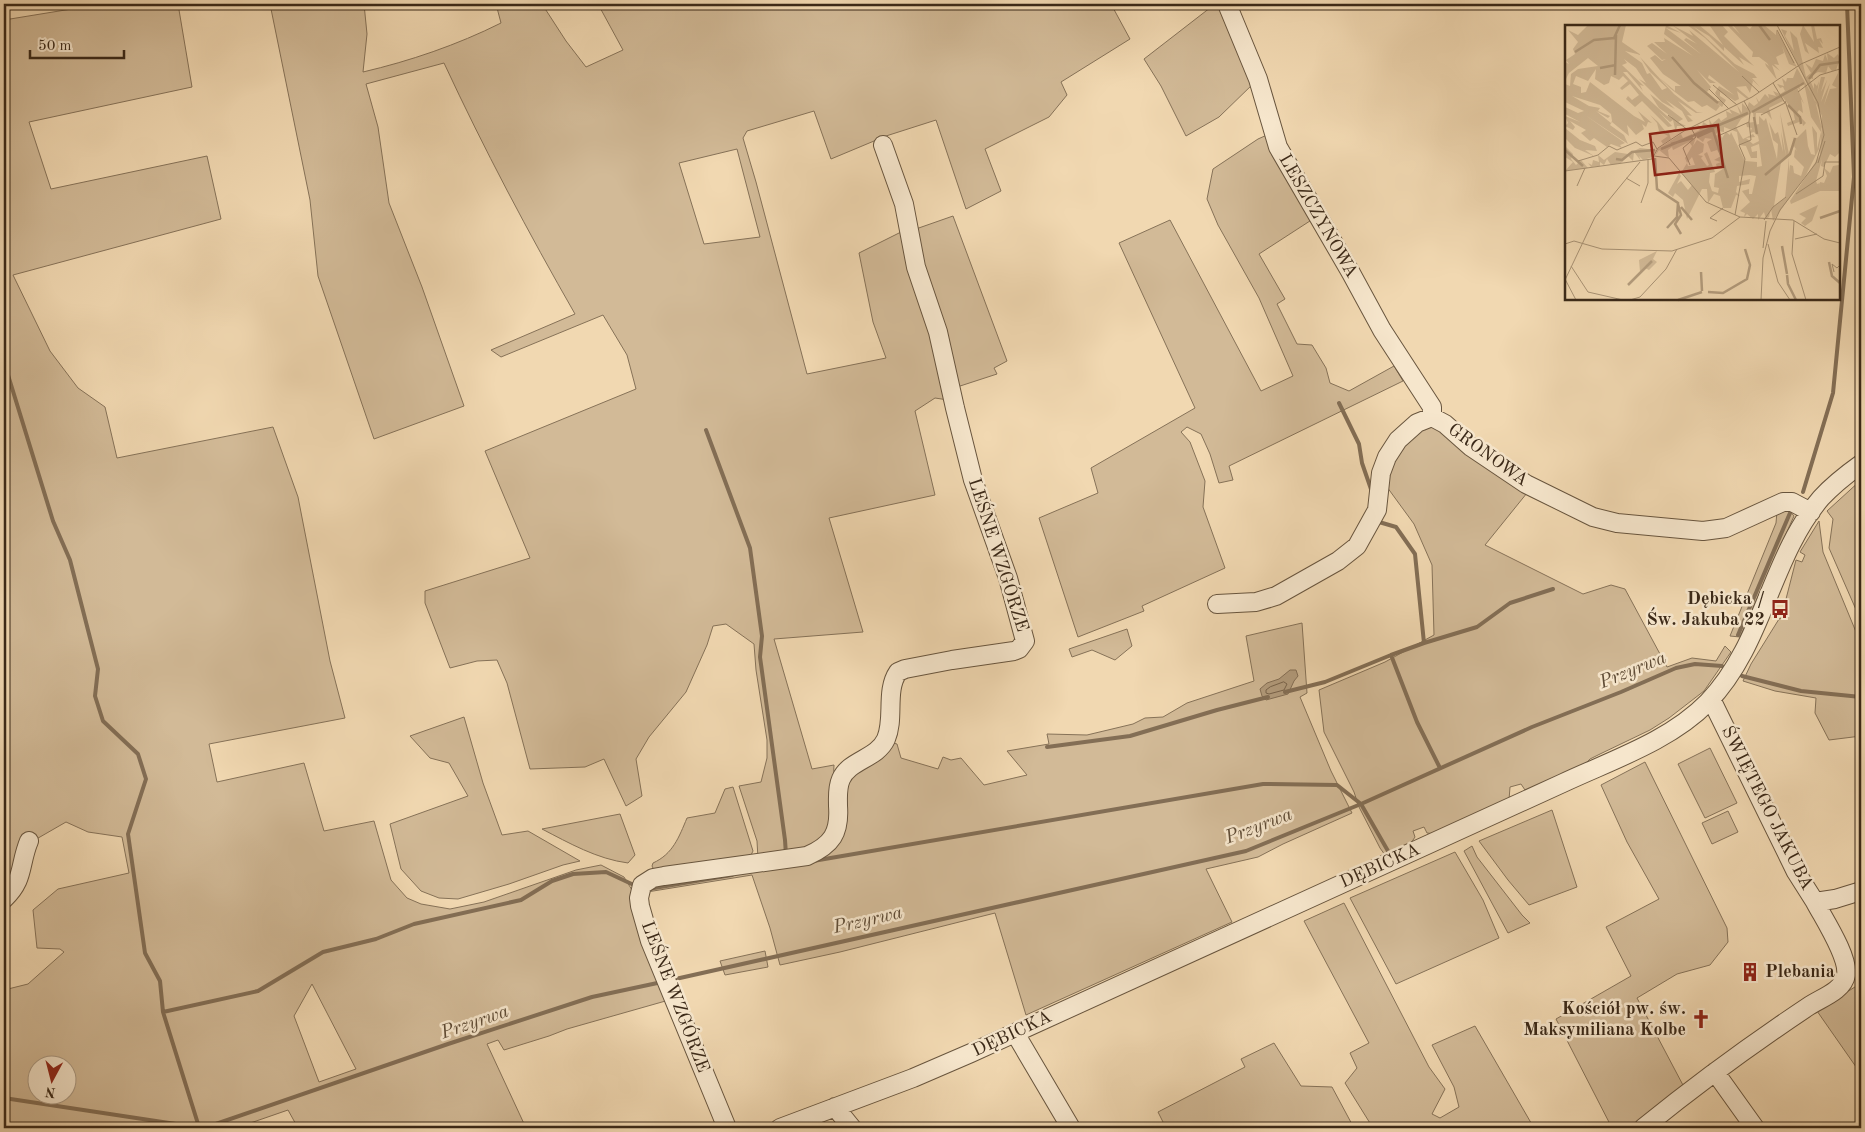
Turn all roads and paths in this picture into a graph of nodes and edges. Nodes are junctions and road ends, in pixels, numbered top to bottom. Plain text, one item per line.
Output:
1 (1227, 4) edge
2 (883, 146) dead end
3 (1432, 417) junction
4 (1861, 464) edge
5 (1811, 512) junction
6 (1217, 604) dead end
7 (1709, 701) junction
8 (29, 841) dead end
9 (1861, 891) edge
10 (4, 899) edge
11 (1816, 902) junction
12 (1015, 1033) junction
13 (1715, 1072) junction
14 (835, 1108) junction
15 (727, 1128) edge
16 (780, 1128) edge
17 (852, 1128) edge
18 (1070, 1128) edge
19 (1643, 1128) edge
20 (1755, 1128) edge

1 - 3 street, LESZCZYNOWA
2 - 15 street, LEŚNE WZGÓRZE
3 - 5 street, GRONOWA
3 - 6 street, GRONOWA
4 - 5 street, DĘBICKA
5 - 7 street, DĘBICKA
7 - 11 street, ŚWIĘTEGO JAKUBA
7 - 12 street, DĘBICKA
8 - 10 street
9 - 11 street, ŚWIĘTEGO JAKUBA
11 - 13 street
12 - 14 street, DĘBICKA
12 - 18 street
13 - 19 street
13 - 20 street
14 - 16 street, DĘBICKA
14 - 17 street

